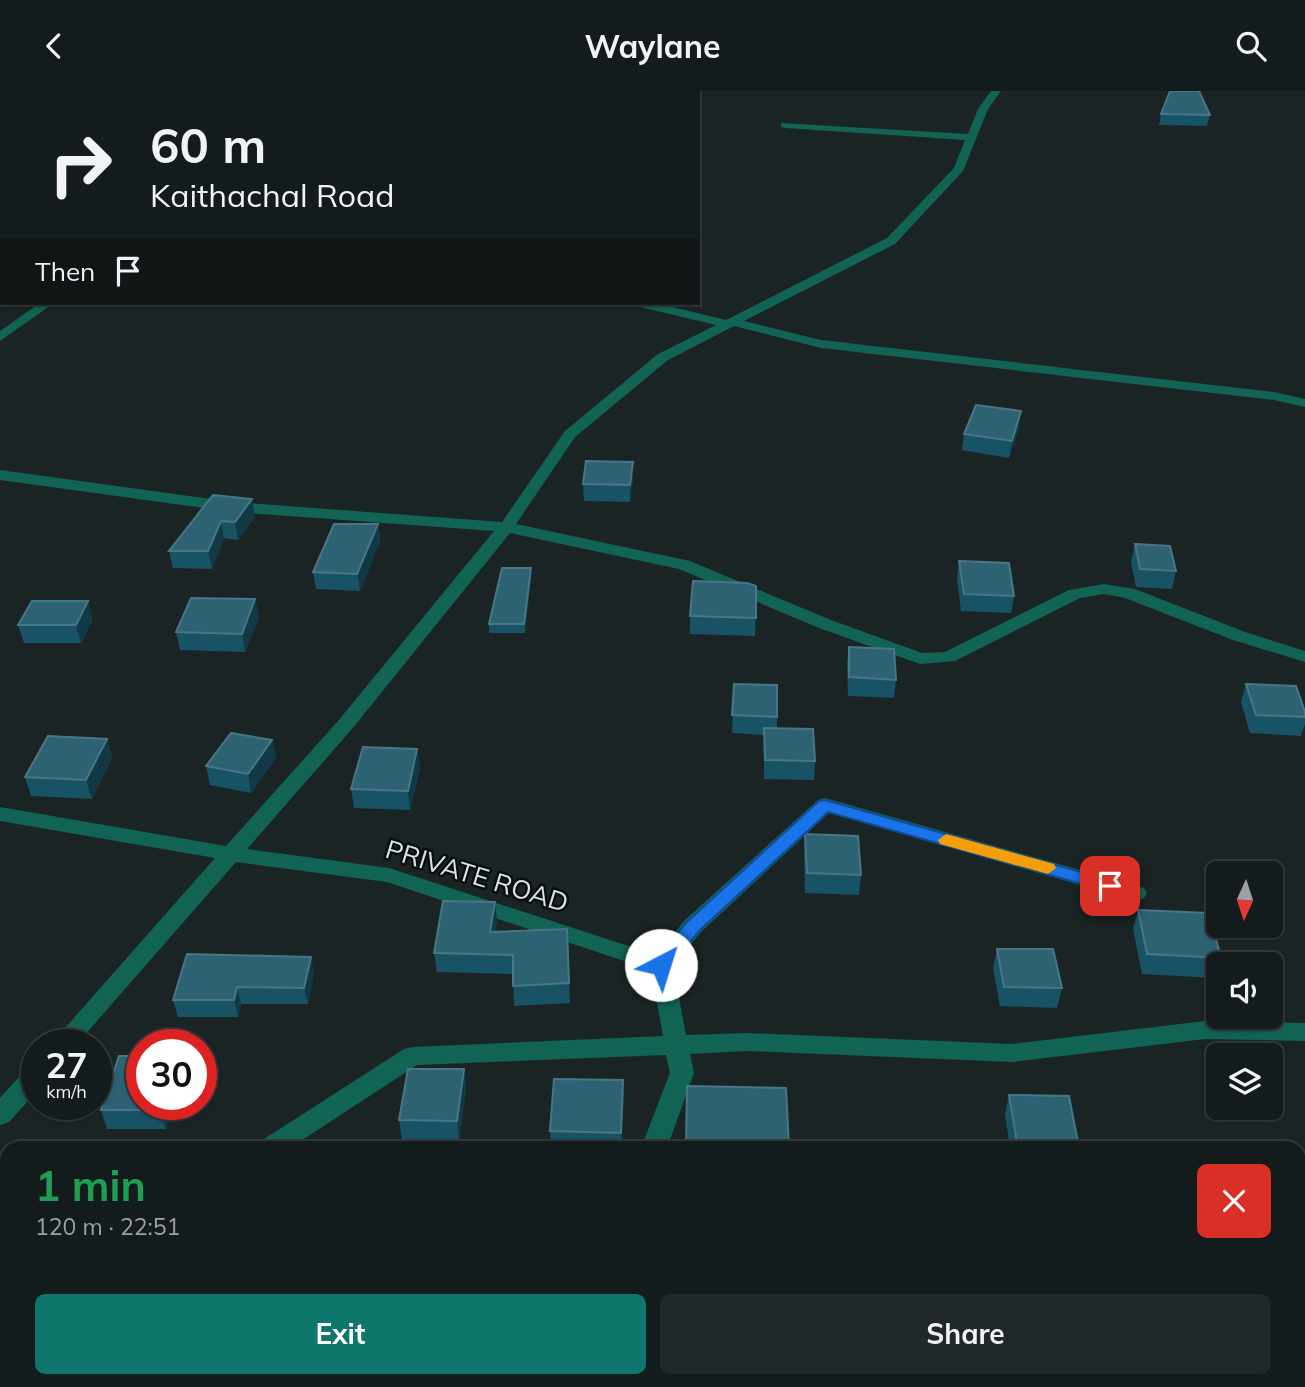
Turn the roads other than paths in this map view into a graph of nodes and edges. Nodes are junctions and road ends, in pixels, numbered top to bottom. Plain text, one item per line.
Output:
1 (996, 91) edge
2 (785, 125) dead end
3 (972, 137) junction
4 (45, 305) edge
5 (650, 305) edge
6 (731, 323) junction
7 (0, 337) edge
8 (1305, 403) edge
9 (0, 475) edge
10 (506, 527) junction
11 (1305, 657) edge
12 (0, 814) edge
13 (231, 854) junction
14 (1136, 893) dead end
15 (661, 965) junction
16 (76, 1029) edge
17 (1305, 1032) edge
18 (676, 1045) junction
19 (21, 1092) edge
20 (0, 1115) edge
21 (281, 1141) edge
22 (657, 1141) edge

1 - 3 street
2 - 3 street
3 - 6 street
4 - 7 street
5 - 6 street
6 - 8 street
6 - 10 street
9 - 10 street
10 - 11 street
10 - 13 street
12 - 13 street, PRIVATE ROAD
13 - 15 street, PRIVATE ROAD
13 - 16 street
14 - 15 street
15 - 18 street
17 - 18 street
18 - 21 street
18 - 22 street
19 - 20 street

